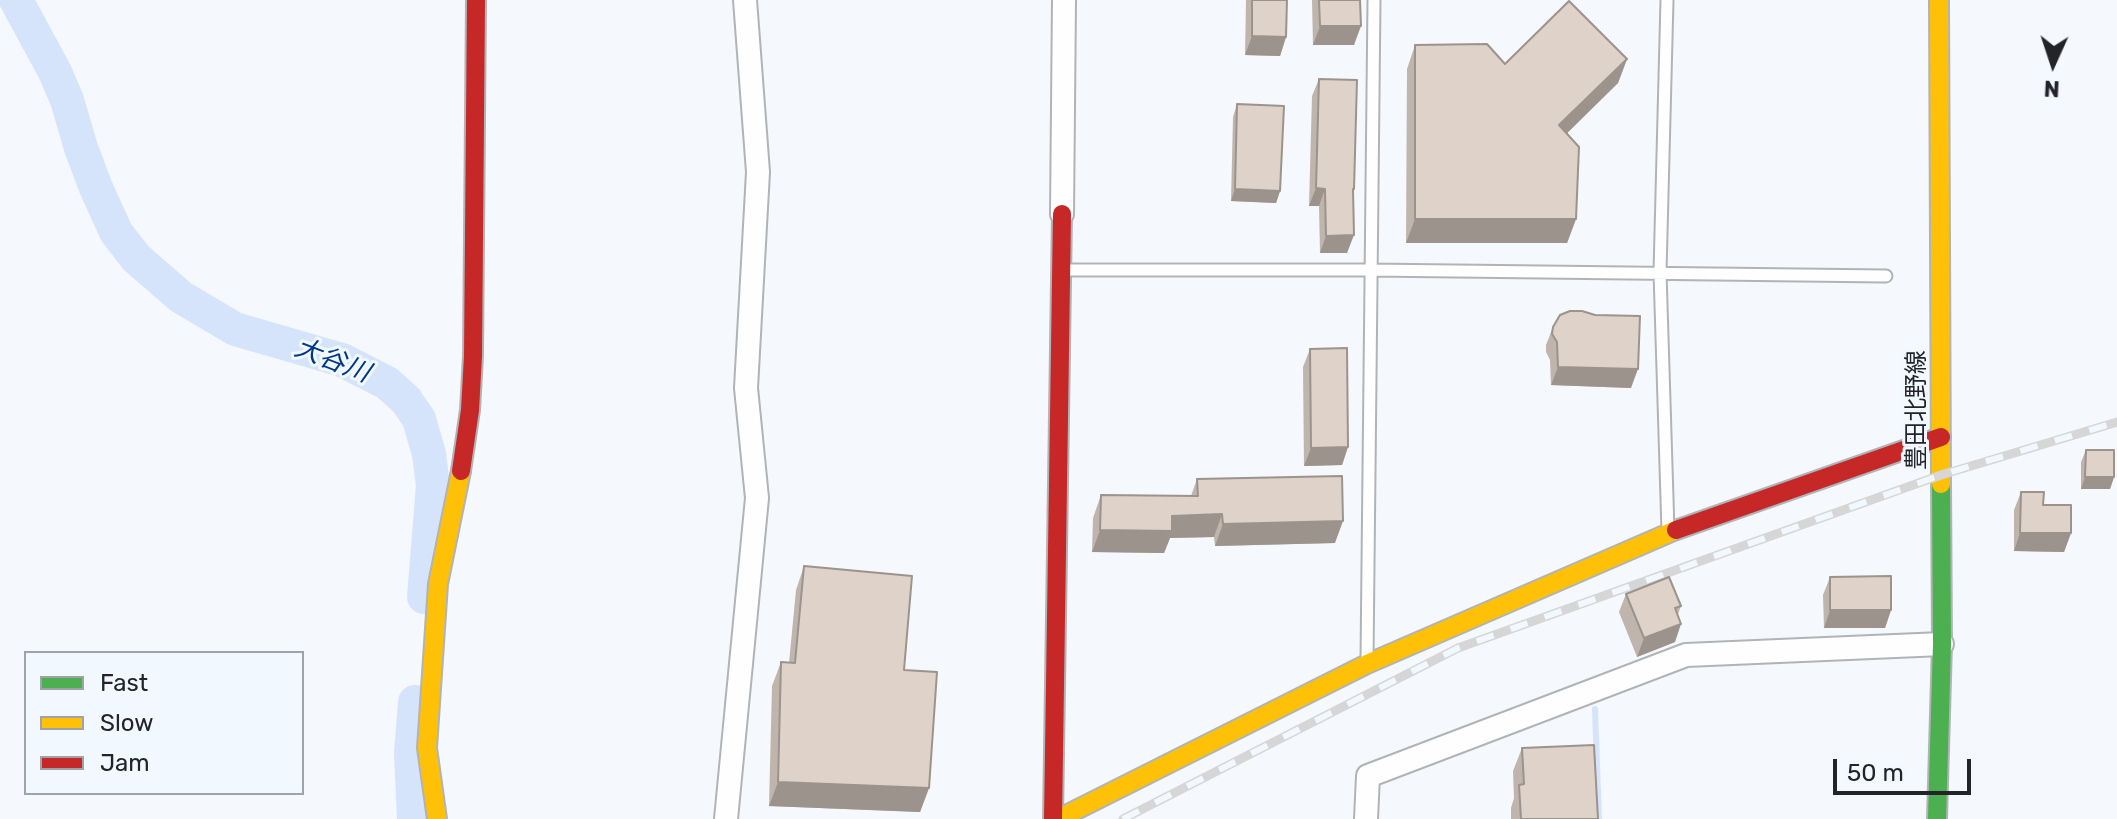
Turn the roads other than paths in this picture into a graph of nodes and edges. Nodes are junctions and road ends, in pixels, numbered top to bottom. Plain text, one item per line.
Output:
1 (476, 0) edge
2 (745, 0) edge
3 (1064, 0) edge
4 (1374, 0) edge
5 (1667, 0) edge
6 (1939, 0) edge
7 (1062, 214) joint
8 (1060, 270) junction
9 (1370, 270) junction
10 (1660, 272) junction
11 (1886, 276) dead end
12 (1941, 437) junction
13 (1668, 533) junction
14 (1942, 644) junction
15 (1367, 664) junction
16 (437, 819) edge
17 (726, 819) edge
18 (1056, 819) edge
19 (1366, 819) edge
20 (1937, 819) edge

1 - 16 street
2 - 17 street
3 - 7 street
4 - 9 lane
5 - 10 lane
6 - 12 street, 豊田北野線
7 - 8 street
8 - 9 lane
8 - 18 street
9 - 10 lane
9 - 15 lane
10 - 11 lane
10 - 13 lane
12 - 13 street
12 - 14 street, 豊田北野線
13 - 15 street
14 - 19 street
14 - 20 street, 豊田北野線
15 - 18 street

